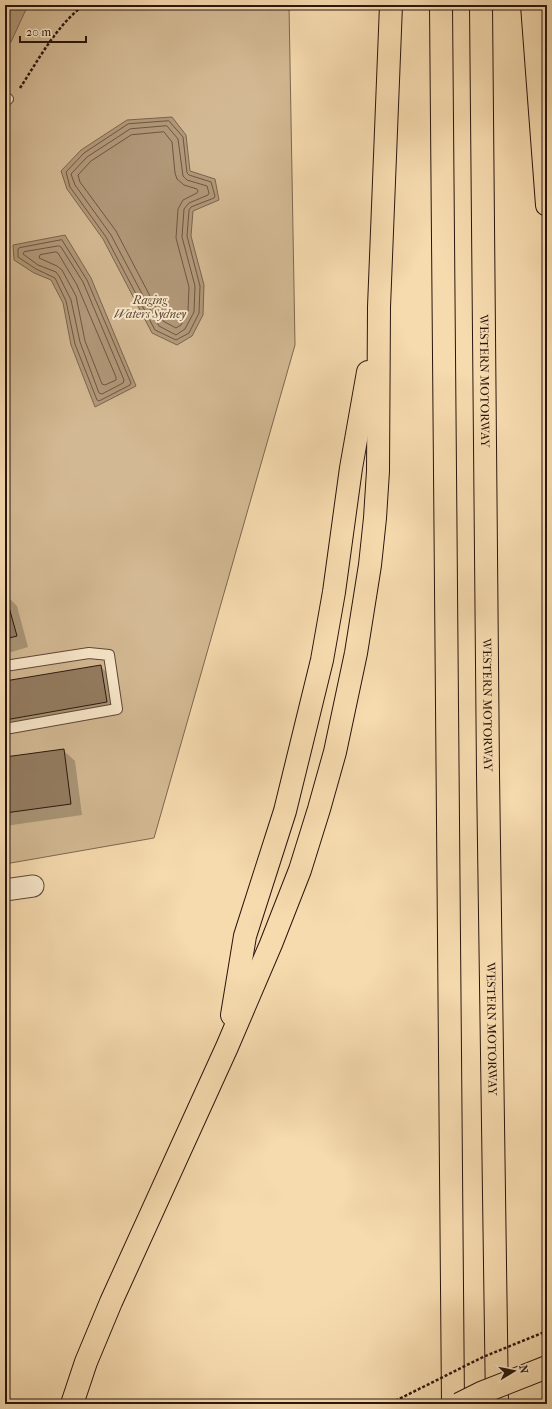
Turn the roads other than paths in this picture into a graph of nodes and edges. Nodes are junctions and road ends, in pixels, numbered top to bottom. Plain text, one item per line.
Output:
1 (391, 5) edge
2 (441, 5) edge
3 (481, 5) edge
4 (532, 5) edge
5 (547, 205) edge
6 (379, 308) junction
7 (5, 666) edge
8 (5, 729) edge
9 (33, 886) dead end
10 (5, 890) edge
11 (227, 1047) junction
12 (547, 1367) edge
13 (72, 1404) edge
14 (454, 1404) edge
15 (459, 1404) edge
16 (497, 1404) edge

1 - 6 main road
2 - 14 main road
3 - 16 main road, WESTERN MOTORWAY
4 - 5 main road
6 - 11 main road
6 - 11 main road
7 - 8 lane
9 - 10 street
11 - 13 main road
12 - 15 main road, bridge

